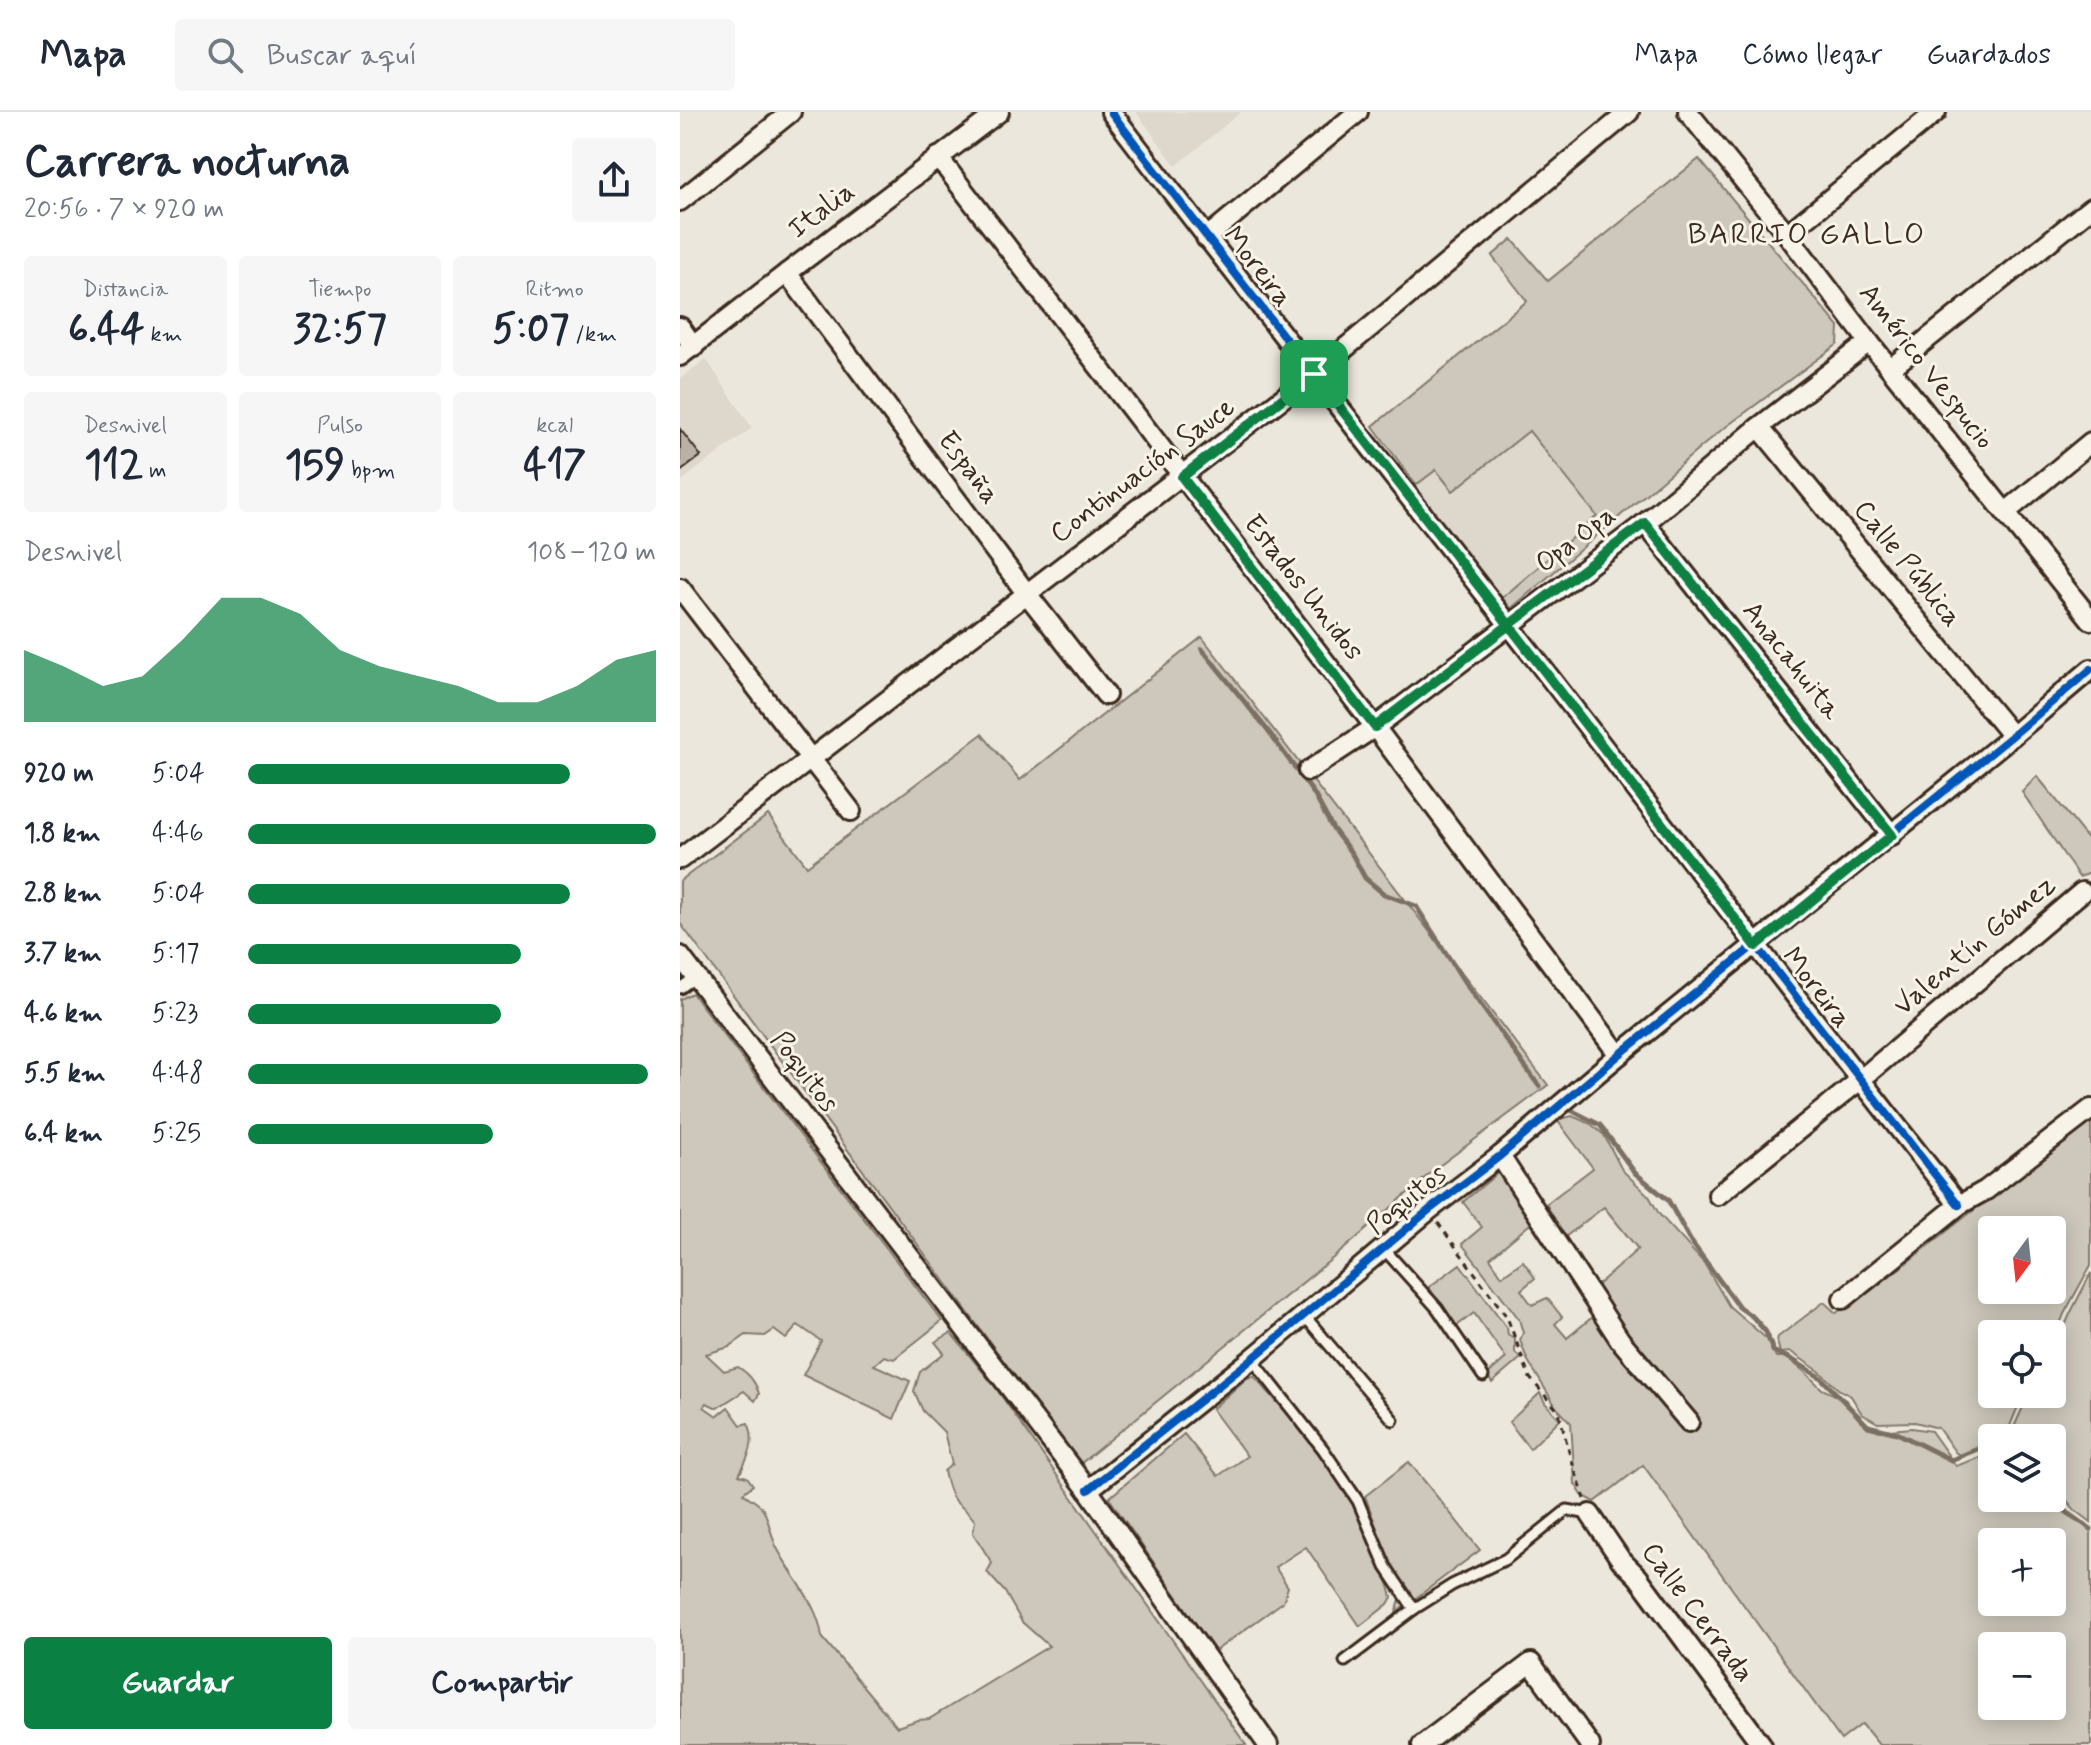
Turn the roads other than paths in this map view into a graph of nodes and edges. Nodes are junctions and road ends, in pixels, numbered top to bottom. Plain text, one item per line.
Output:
1 (791, 112) edge
2 (999, 112) edge
3 (1111, 112) edge
4 (1358, 112) edge
5 (1629, 112) edge
6 (1688, 112) edge
7 (1936, 112) edge
8 (938, 157) junction
9 (680, 201) edge
10 (2091, 208) edge
11 (1787, 234) junction
12 (1206, 238) junction
13 (787, 273) junction
14 (680, 327) edge
15 (1869, 342) junction
16 (687, 352) edge
17 (1891, 368) junction
18 (1314, 374) junction
19 (1759, 427) junction
20 (2091, 442) edge
21 (1182, 477) junction
22 (2006, 512) junction
23 (1645, 523) junction
24 (680, 588) edge
25 (1027, 594) junction
26 (2091, 620) edge
27 (1509, 625) junction
28 (2091, 669) edge
29 (1106, 695) dead end
30 (1375, 727) junction
31 (2012, 736) junction
32 (810, 759) junction
33 (1308, 771) dead end
34 (851, 811) dead end
35 (1892, 835) junction
36 (680, 859) edge
37 (2082, 892) dead end
38 (1756, 946) junction
39 (680, 956) edge
40 (696, 977) junction
41 (680, 988) edge
42 (1619, 1055) junction
43 (1860, 1080) junction
44 (2091, 1109) edge
45 (1500, 1156) junction
46 (1718, 1195) dead end
47 (1959, 1205) junction
48 (1383, 1248) junction
49 (1843, 1299) dead end
50 (1303, 1314) junction
51 (1252, 1359) junction
52 (1483, 1376) dead end
53 (1393, 1420) dead end
54 (1689, 1422) dead end
55 (1088, 1490) junction
56 (1590, 1514) joint
57 (1414, 1609) junction
58 (1345, 1661) dead end
59 (1268, 1745) edge
60 (1422, 1745) edge
61 (1590, 1745) edge
62 (1762, 1745) edge

1 - 9 street
2 - 8 street, Italia
3 - 12 street, Moreira
4 - 12 street
5 - 18 street, Continuación Sauce
6 - 11 street, Américo Vespucio
7 - 11 street
8 - 13 street, Italia
8 - 21 street, Estados Unidos
10 - 17 street
11 - 15 street, Américo Vespucio
12 - 18 street, Moreira
13 - 16 street, Italia
13 - 25 street, España
14 - 16 street
15 - 17 street, Américo Vespucio
15 - 19 street, Opa Opa
17 - 22 street, Américo Vespucio
18 - 21 street, Continuación Sauce
18 - 27 street, Moreira
19 - 23 street, Opa Opa
19 - 31 street, Calle Pública
20 - 22 street
21 - 25 street, Continuación Sauce
21 - 30 street, Estados Unidos
22 - 26 street, Américo Vespucio
23 - 27 street, Opa Opa
23 - 35 street, Anacahuita
24 - 32 street
25 - 29 street, España
25 - 32 street, Continuación Sauce
27 - 30 street, Opa Opa
27 - 38 street, Moreira
28 - 31 street, Poquitos
30 - 33 street, Opa Opa
30 - 42 street, Estados Unidos
31 - 35 street, Poquitos
32 - 34 street
32 - 36 street, Continuación Sauce
35 - 38 street, Poquitos
37 - 43 street, Valentín Gómez
38 - 42 street, Poquitos
38 - 43 street, Moreira
39 - 40 street, Poquitos
40 - 41 lane
40 - 55 street, Poquitos
42 - 45 street, Poquitos
43 - 46 street, Valentín Gómez
43 - 47 street, Moreira
44 - 47 street
45 - 48 street, Poquitos
45 - 54 street
47 - 49 street
48 - 50 street, Poquitos
48 - 52 lane
50 - 51 street, Poquitos
50 - 53 lane
51 - 55 street, Poquitos
51 - 57 lane
55 - 59 street, Poquitos
56 - 57 lane
56 - 62 street, Calle Cerrada
57 - 58 lane
60 - 61 street

